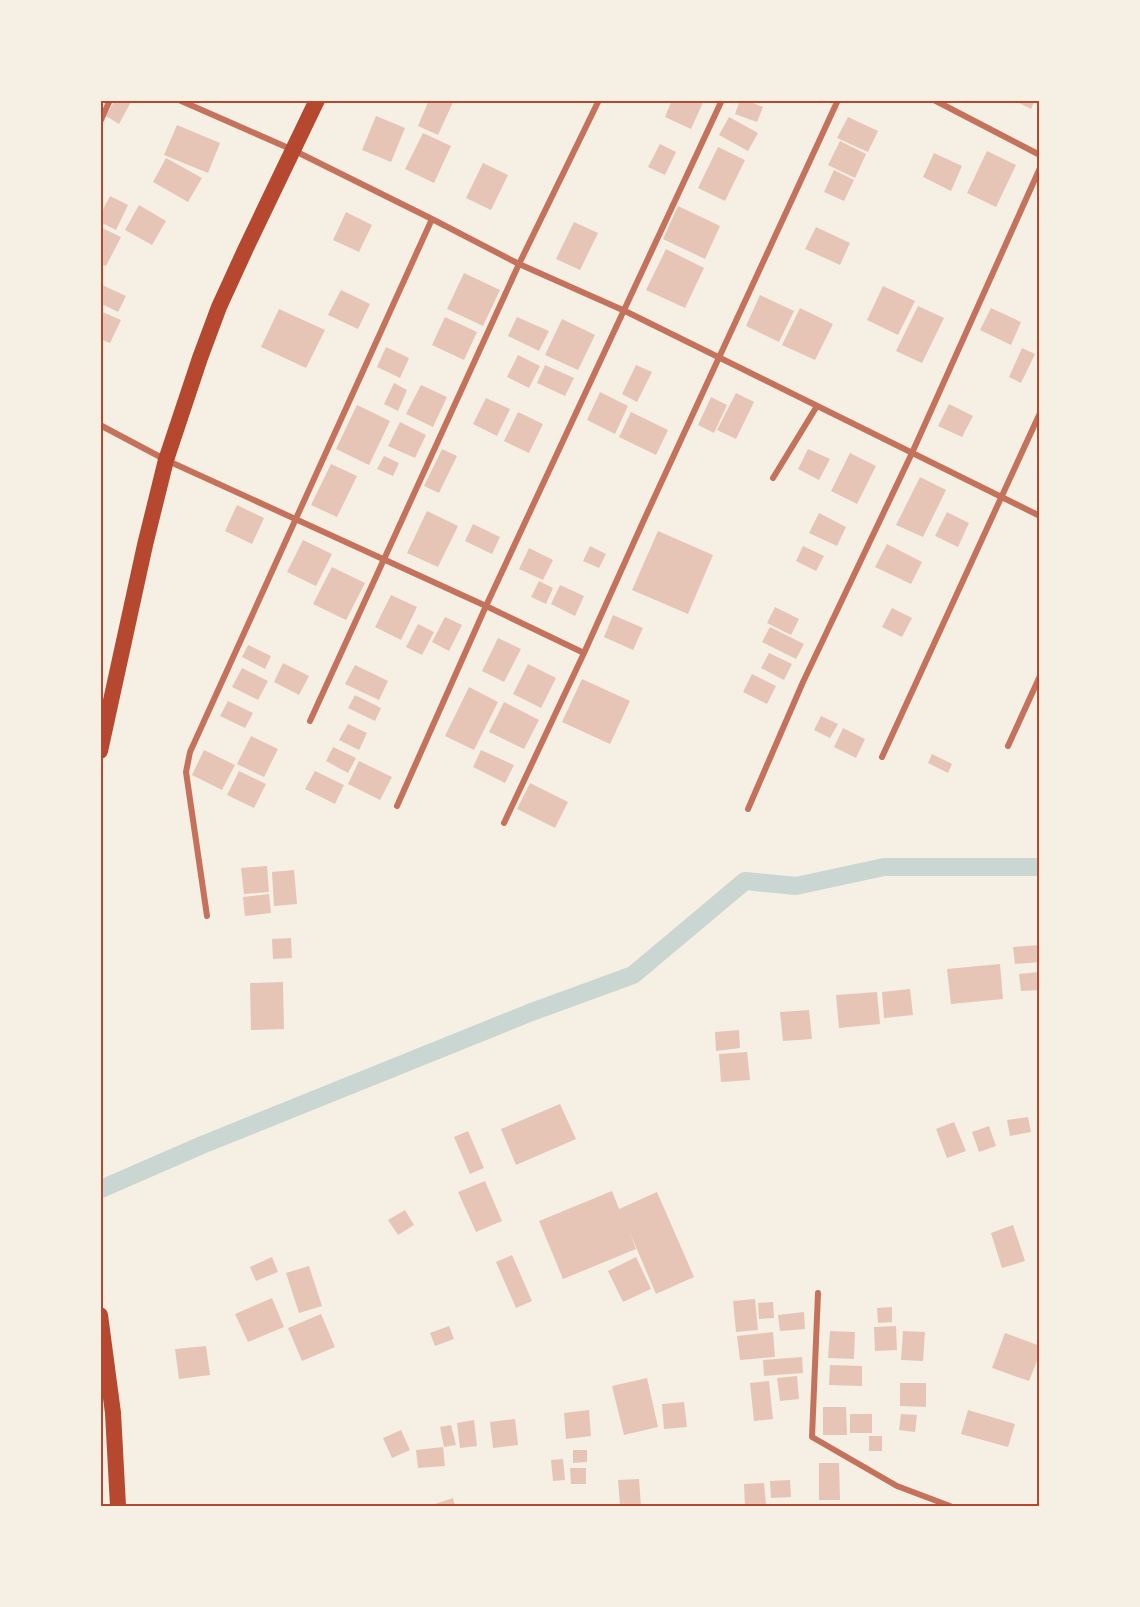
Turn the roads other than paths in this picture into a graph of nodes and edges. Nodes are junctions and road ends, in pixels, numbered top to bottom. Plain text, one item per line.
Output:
1 (110, 100) edge
2 (179, 100) edge
3 (317, 100) edge
4 (599, 100) edge
5 (722, 100) edge
6 (838, 100) edge
7 (934, 100) edge
8 (100, 122) edge
9 (293, 150) junction
10 (1040, 155) edge
11 (1040, 168) edge
12 (432, 219) junction
13 (519, 264) junction
14 (624, 311) junction
15 (718, 357) junction
16 (817, 406) junction
17 (1040, 413) edge
18 (100, 425) edge
19 (912, 453) junction
20 (166, 460) junction
21 (773, 478) dead end
22 (1001, 497) junction
23 (1040, 516) edge
24 (296, 519) junction
25 (384, 560) junction
26 (486, 606) junction
27 (584, 652) junction
28 (1040, 676) edge
29 (310, 722) dead end
30 (1008, 746) dead end
31 (100, 751) edge
32 (882, 757) dead end
33 (396, 806) dead end
34 (747, 808) dead end
35 (504, 823) dead end
36 (207, 916) dead end
37 (818, 1293) dead end
38 (100, 1315) edge
39 (118, 1506) edge
40 (950, 1506) edge

1 - 8 street
2 - 9 street
3 - 9 highway
4 - 13 street
5 - 14 street
6 - 15 street
7 - 10 street
9 - 12 street
9 - 20 highway
11 - 19 street
12 - 13 street
12 - 24 street
13 - 14 street
13 - 25 street
14 - 15 street
14 - 26 street
15 - 16 street
15 - 27 street
16 - 19 street
16 - 21 street
17 - 22 street
18 - 20 street
19 - 22 street
19 - 34 street
20 - 24 street
20 - 31 highway
22 - 23 street
22 - 32 street
24 - 25 street
24 - 36 street
25 - 26 street
25 - 29 street
26 - 27 street
26 - 33 street
27 - 35 street
28 - 30 street
37 - 40 street
38 - 39 highway

